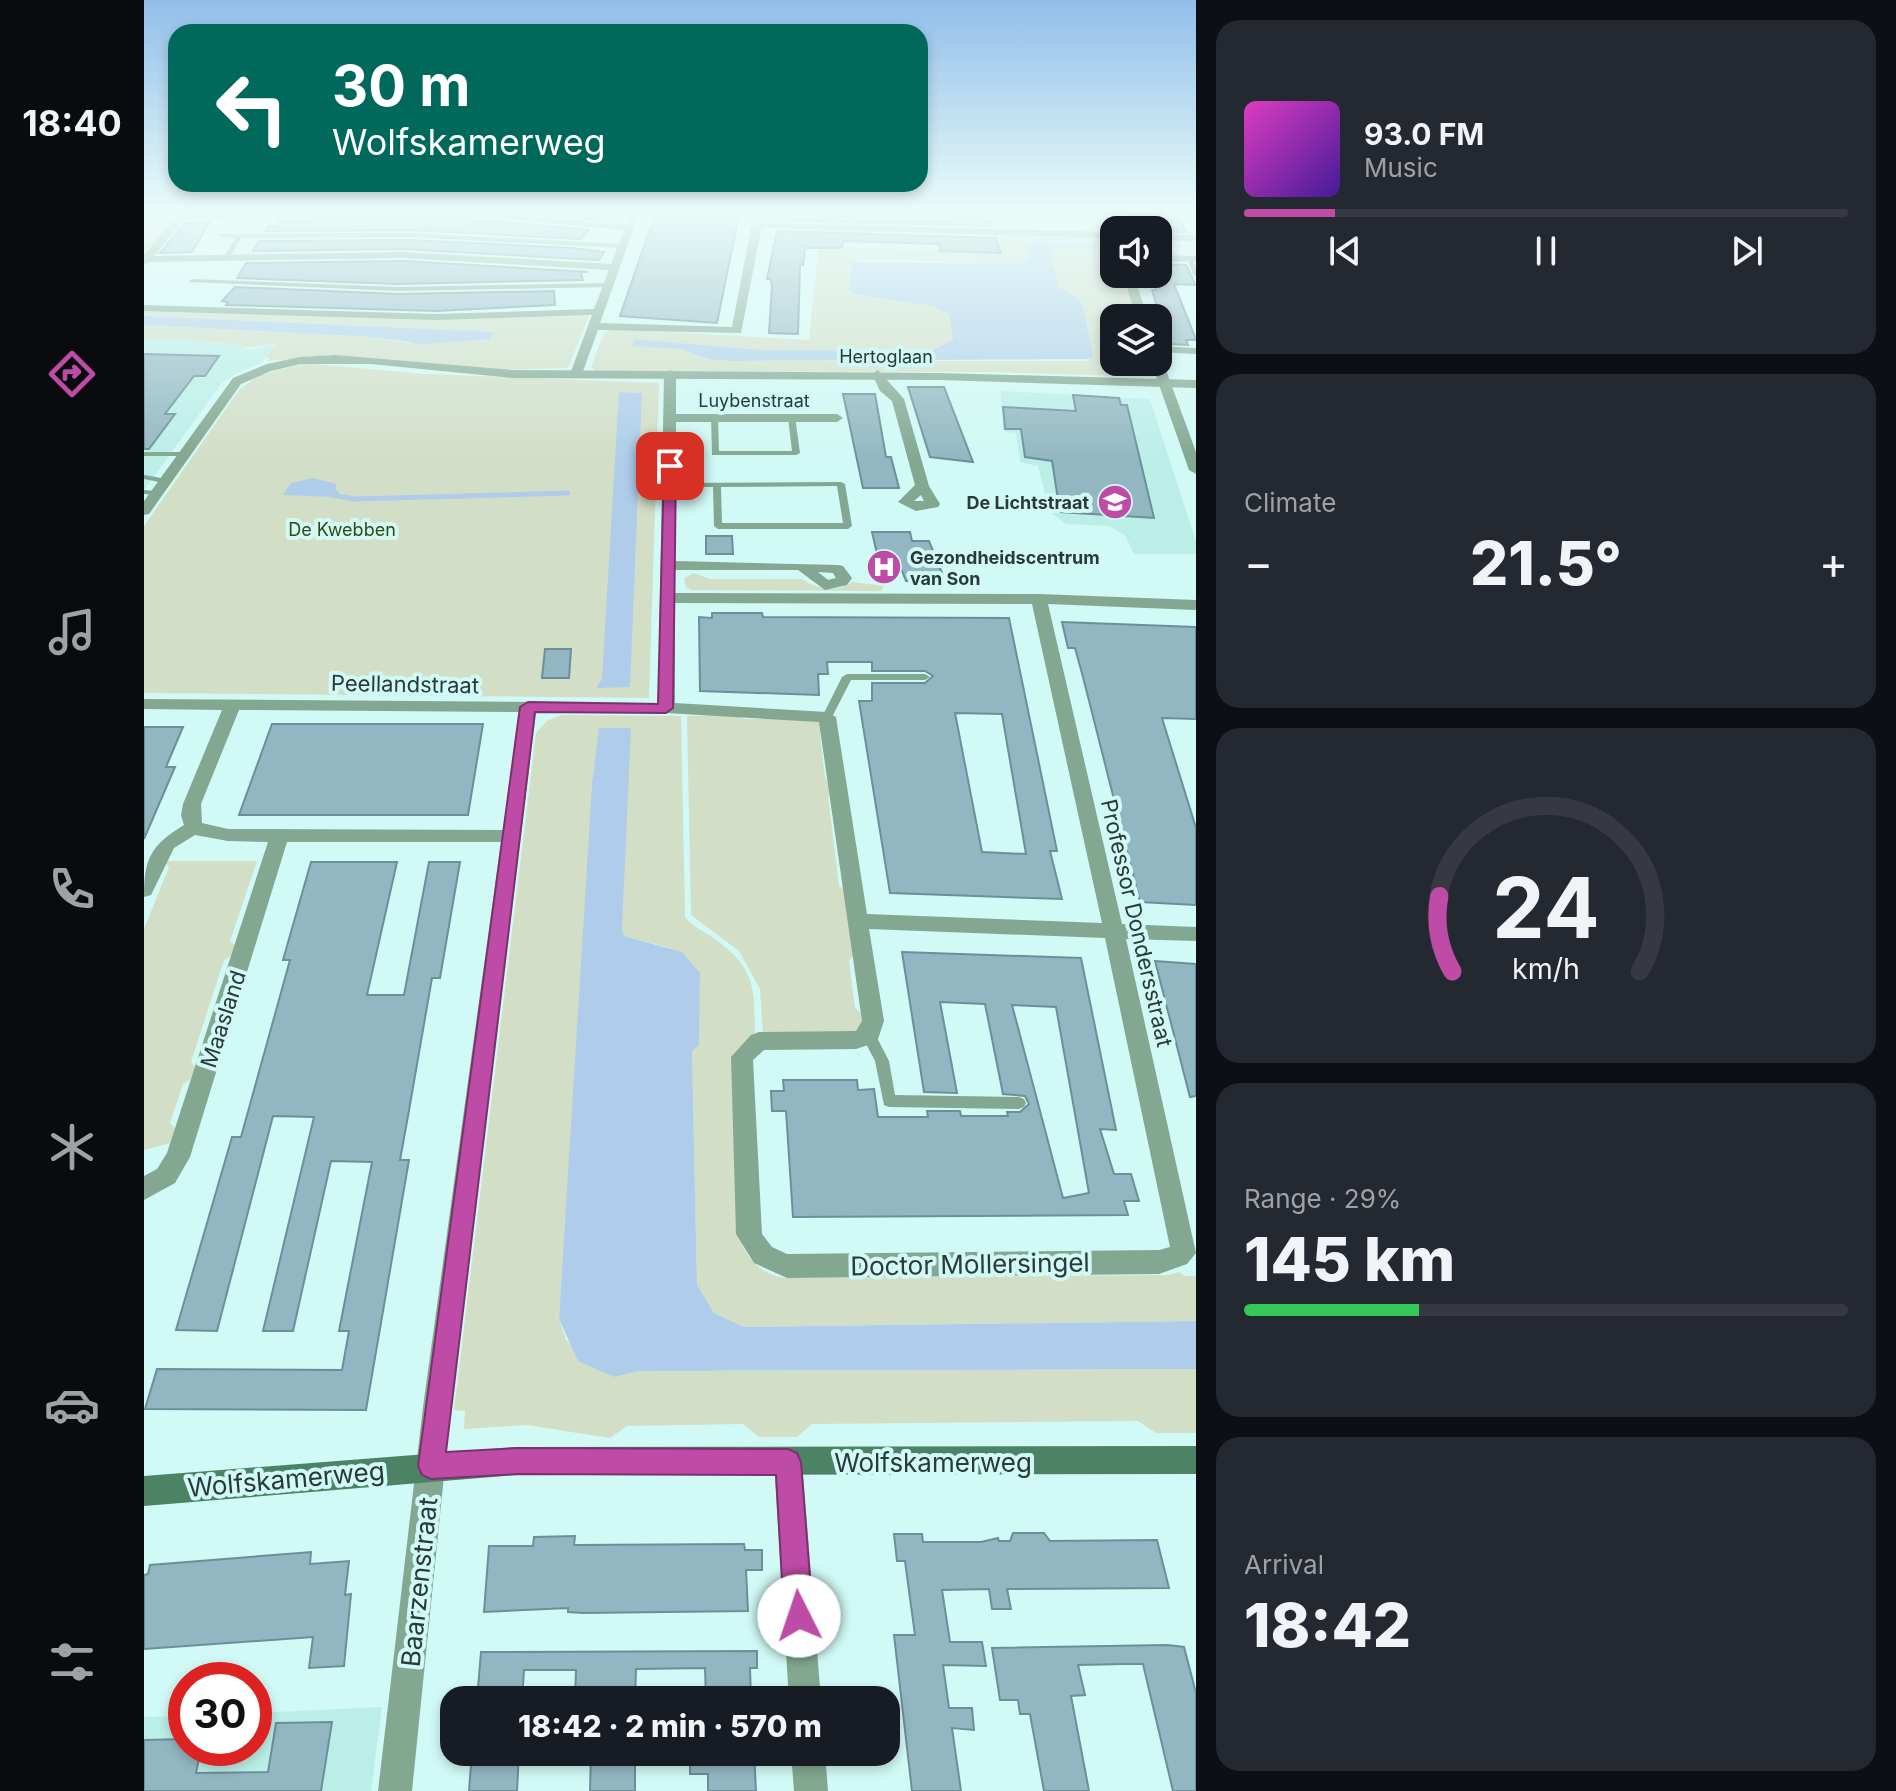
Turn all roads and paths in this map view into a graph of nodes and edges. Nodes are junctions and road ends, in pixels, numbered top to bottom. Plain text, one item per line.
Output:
1 (605, 294) edge
2 (744, 294) edge
3 (144, 308) edge
4 (598, 312) junction
5 (593, 326) junction
6 (1172, 350) edge
7 (1196, 351) edge
8 (576, 374) junction
9 (670, 374) junction
10 (878, 374) junction
11 (1162, 376) edge
12 (1164, 382) junction
13 (1196, 384) edge
14 (670, 418) junction
15 (714, 418) junction
16 (792, 418) junction
17 (837, 418) dead end
18 (144, 454) edge
19 (183, 454) junction
20 (1196, 470) edge
21 (144, 479) edge
22 (164, 481) junction
23 (670, 485) junction
24 (717, 485) junction
25 (922, 486) dead end
26 (150, 492) edge
27 (144, 511) edge
28 (670, 565) junction
29 (802, 566) dead end
30 (669, 598) junction
31 (1039, 599) junction
32 (1196, 605) edge
33 (925, 677) dead end
34 (144, 704) edge
35 (232, 705) junction
36 (528, 707) junction
37 (666, 708) junction
38 (827, 717) junction
39 (194, 827) junction
40 (280, 835) junction
41 (511, 836) junction
42 (144, 890) edge
43 (858, 921) junction
44 (1114, 930) junction
45 (1196, 934) edge
46 (869, 1036) junction
47 (1019, 1103) dead end
48 (144, 1189) edge
49 (1178, 1256) joint
50 (788, 1462) junction
51 (1195, 1464) edge
52 (431, 1466) junction
53 (144, 1491) edge
54 (804, 1686) edge
55 (809, 1766) edge
56 (395, 1791) edge
57 (811, 1791) edge

1 - 4 street
2 - 5 street
3 - 4 street
4 - 5 street
5 - 8 street
6 - 7 street
8 - 9 street, Hertoglaan
8 - 19 street, Hertoglaan
9 - 10 street, Hertoglaan
9 - 14 street
10 - 12 street, Hertoglaan
10 - 25 street
11 - 12 street
12 - 13 street, Hertoglaan
12 - 20 street
14 - 15 street, Luybenstraat
14 - 23 street
15 - 16 street, Luybenstraat
15 - 16 lane
16 - 17 street, Luybenstraat
18 - 19 lane
19 - 22 street, Hertoglaan
21 - 22 lane
22 - 26 street, Hertoglaan
23 - 24 lane
23 - 28 street
24 - 24 lane
26 - 27 street, Hertoglaan
28 - 29 street
28 - 30 street
30 - 31 street
30 - 37 street
31 - 32 street
31 - 44 street, Professor Dondersstraat
33 - 38 lane
34 - 35 street, Peellandstraat
35 - 36 street, Peellandstraat
35 - 39 street
36 - 37 street, Peellandstraat
36 - 41 street, Baarzenstraat
37 - 38 street, Peellandstraat
38 - 43 street
39 - 40 street
39 - 42 street
40 - 41 street
40 - 48 street, Maasland
41 - 52 street, Baarzenstraat
43 - 44 street
43 - 46 street
44 - 45 street
44 - 49 street, Professor Dondersstraat
46 - 47 lane
46 - 49 street, Doctor Mollersingel
50 - 51 main road, Wolfskamerweg
50 - 52 main road, Wolfskamerweg
50 - 54 street
52 - 53 main road, Wolfskamerweg
52 - 56 street, Baarzenstraat
55 - 57 street

